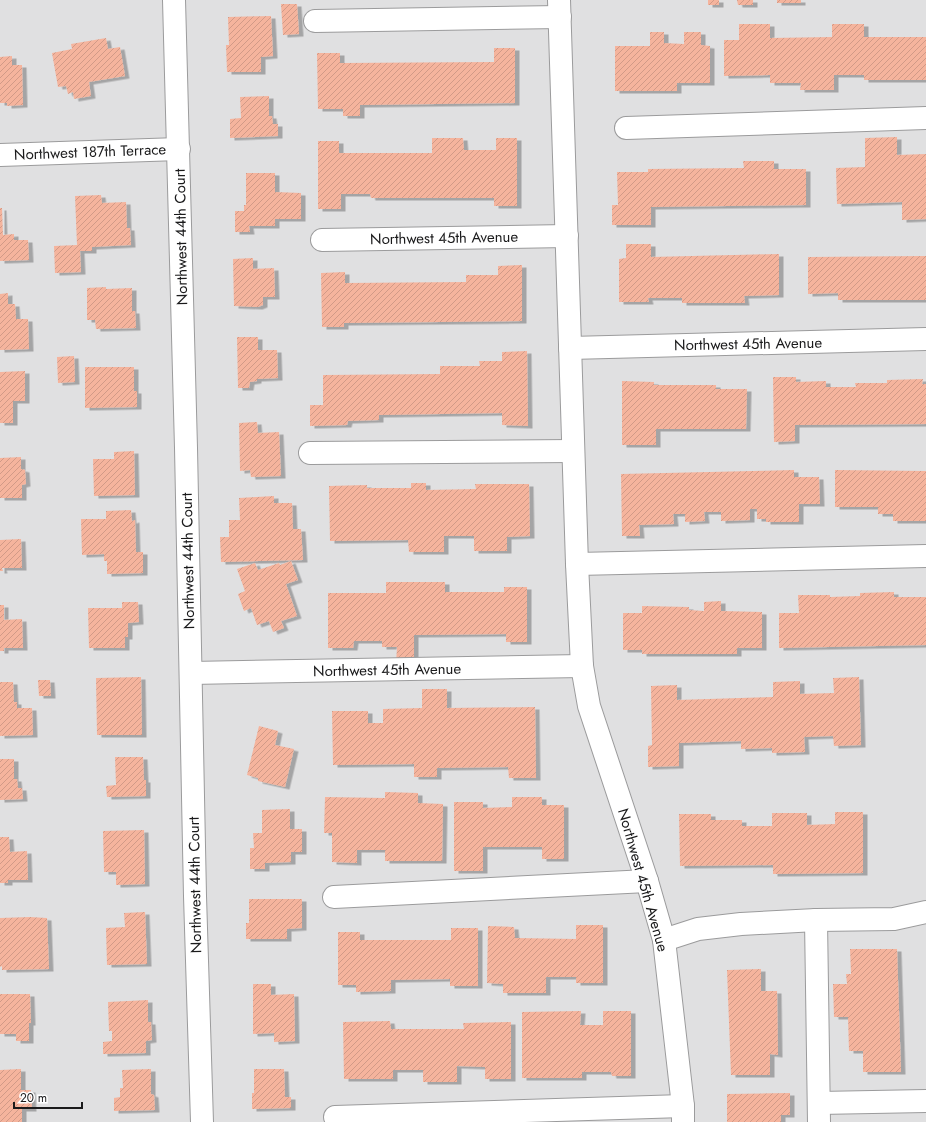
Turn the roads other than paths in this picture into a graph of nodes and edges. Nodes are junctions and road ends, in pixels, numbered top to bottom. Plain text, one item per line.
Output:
1 (174, 0) edge
2 (560, 9) edge
3 (315, 21) dead end
4 (926, 118) edge
5 (626, 128) dead end
6 (179, 149) junction
7 (0, 155) edge
8 (567, 236) junction
9 (322, 240) dead end
10 (926, 340) edge
11 (570, 348) junction
12 (573, 451) junction
13 (310, 453) dead end
14 (926, 556) edge
15 (577, 564) junction
16 (582, 666) junction
17 (191, 673) junction
18 (646, 881) junction
19 (334, 897) dead end
20 (926, 912) edge
21 (816, 920) junction
22 (664, 940) junction
23 (926, 1101) edge
24 (819, 1112) edge
25 (683, 1114) edge
26 (335, 1117) dead end
27 (202, 1122) edge

1 - 6 street, Northwest 44th Court
2 - 3 street, Northwest 45th Avenue
2 - 8 street, Northwest 45th Avenue
4 - 5 street
6 - 7 street, Northwest 187th Terrace
6 - 17 street, Northwest 44th Court
8 - 9 street, Northwest 45th Avenue
8 - 11 street, Northwest 45th Avenue
10 - 11 street, Northwest 45th Avenue
11 - 12 street, Northwest 45th Avenue
12 - 13 street
12 - 15 street, Northwest 45th Avenue
14 - 15 street
15 - 16 street, Northwest 45th Avenue
16 - 17 street, Northwest 45th Avenue
16 - 18 street, Northwest 45th Avenue
17 - 27 street, Northwest 44th Court
18 - 19 street
18 - 22 street, Northwest 45th Avenue
20 - 21 street
21 - 22 street
21 - 24 street
22 - 25 street, Northwest 45th Avenue
23 - 24 street
25 - 26 street

